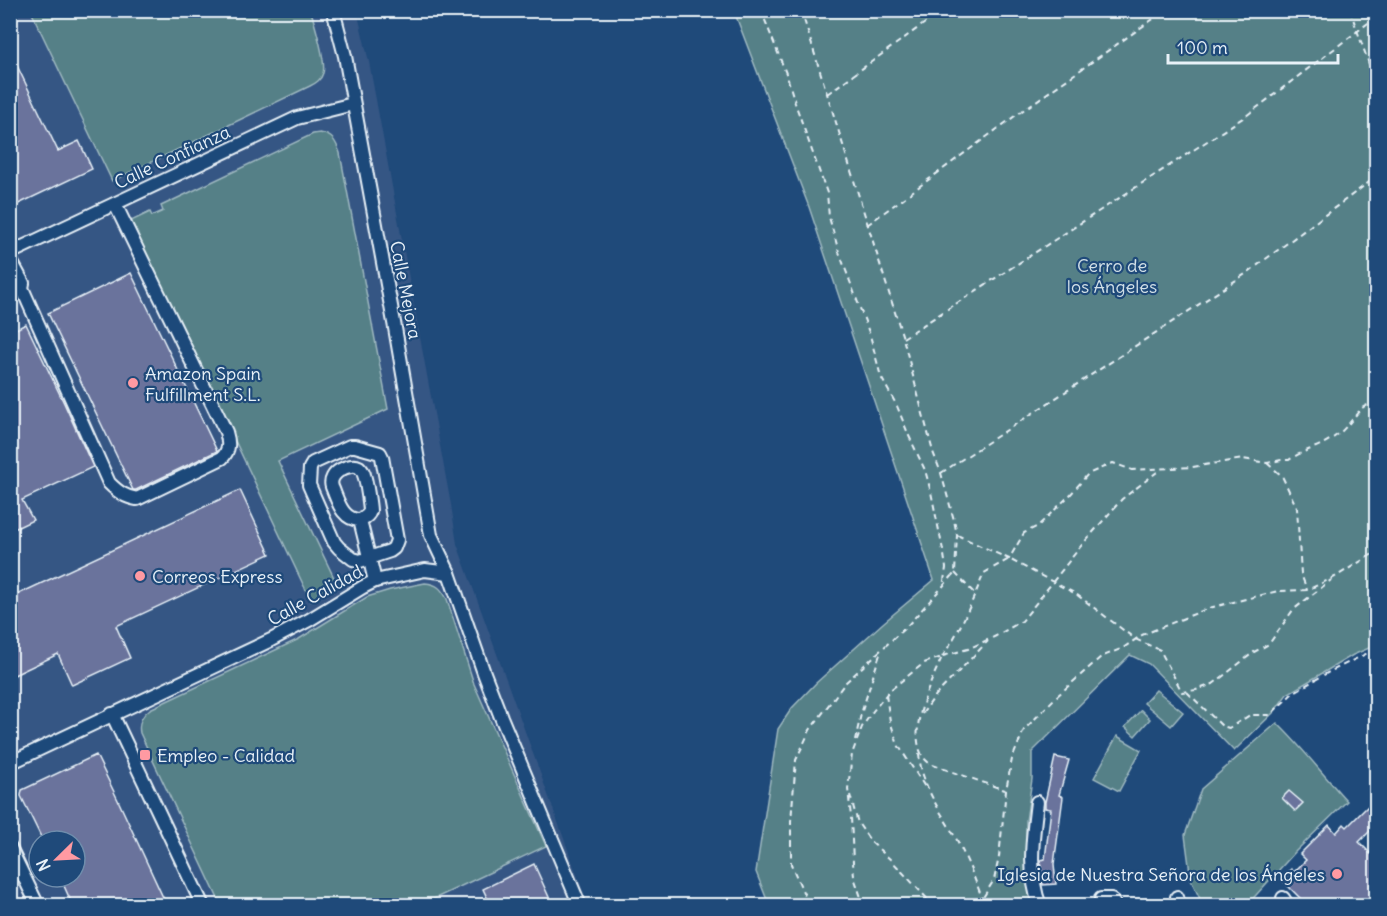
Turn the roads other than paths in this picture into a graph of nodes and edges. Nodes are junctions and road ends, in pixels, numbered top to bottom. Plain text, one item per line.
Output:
1 (333, 10) edge
2 (353, 104) junction
3 (115, 204) junction
4 (10, 253) edge
5 (10, 259) edge
6 (360, 520) dead end
7 (370, 558) junction
8 (449, 573) junction
9 (375, 581) junction
10 (112, 714) junction
11 (10, 763) edge
12 (1037, 802) dead end
13 (10, 848) edge
14 (38, 906) edge
15 (203, 906) edge
16 (580, 906) edge
17 (1040, 906) edge
18 (1101, 906) edge
19 (1115, 906) edge

1 - 2 street, Calle Mejora
2 - 3 street, Calle Confianza
2 - 8 street, Calle Mejora
3 - 4 street, Calle Confianza
3 - 5 street
6 - 7 street
7 - 7 street
7 - 9 street
8 - 9 street, Calle Calidad
8 - 16 street
9 - 10 street, Calle Calidad
10 - 11 street, Calle Calidad
10 - 15 street
12 - 17 street
13 - 14 street
18 - 19 street

